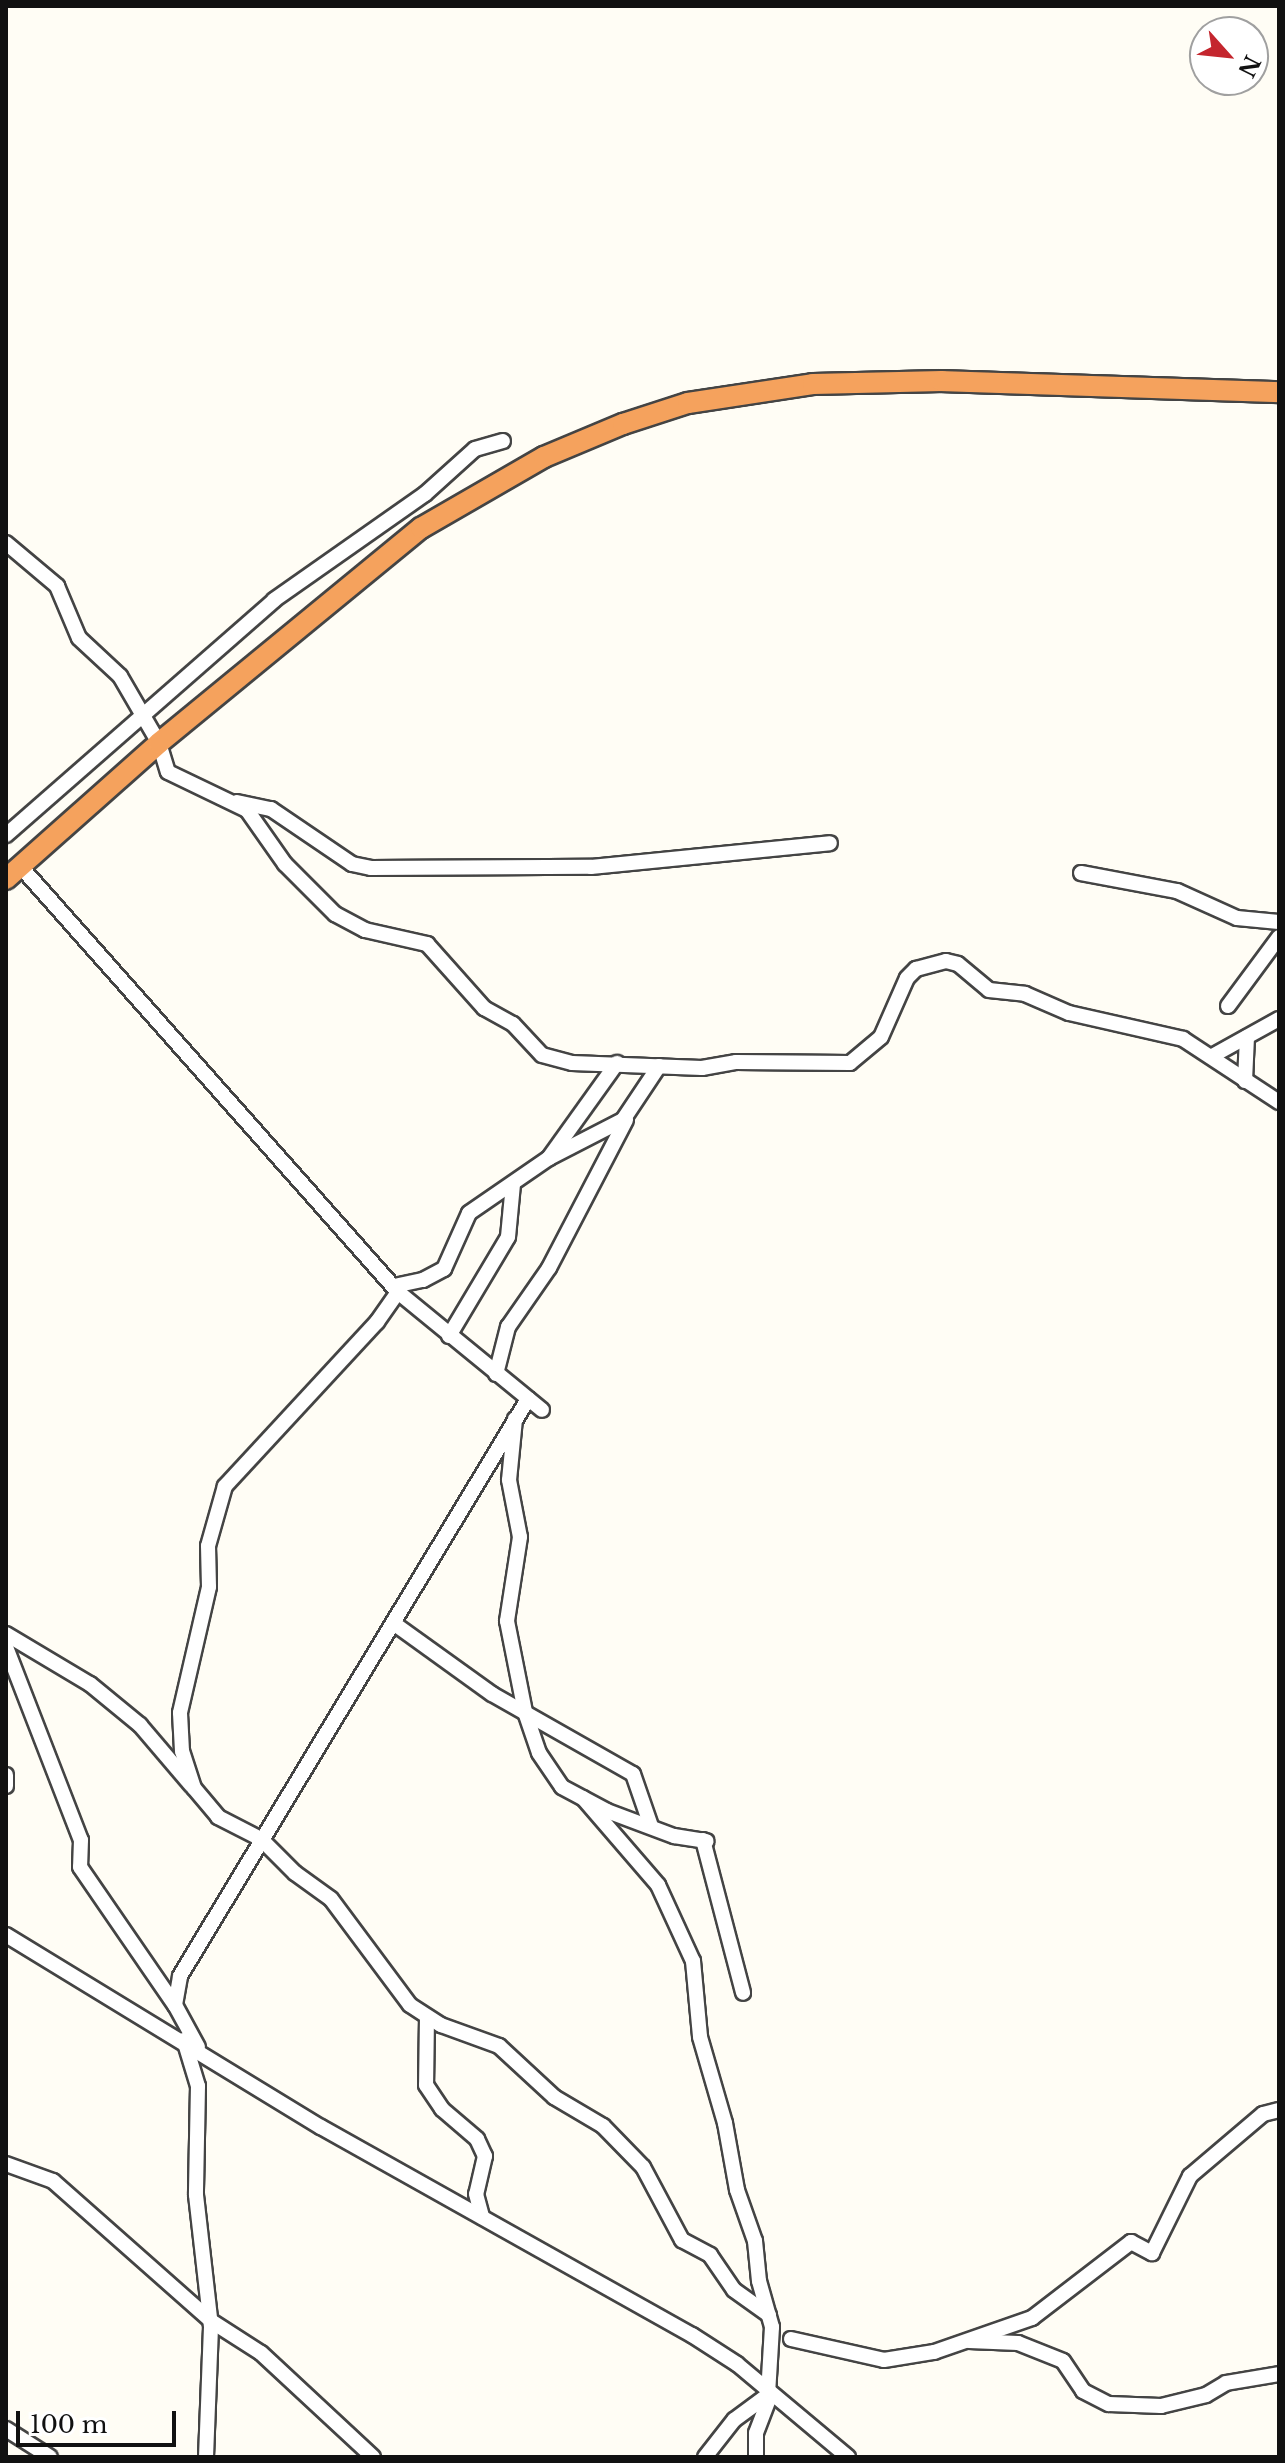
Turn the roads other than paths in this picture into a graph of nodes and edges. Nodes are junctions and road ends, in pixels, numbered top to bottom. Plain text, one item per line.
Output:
1 (1279, 392) edge
2 (503, 441) dead end
3 (6, 543) edge
4 (139, 714) junction
5 (159, 743) junction
6 (232, 801) junction
7 (6, 835) edge
8 (830, 843) dead end
9 (14, 873) edge
10 (1081, 873) dead end
11 (1279, 922) edge
12 (1279, 937) edge
13 (1228, 1006) dead end
14 (1279, 1019) edge
15 (1247, 1037) junction
16 (1214, 1055) junction
17 (617, 1063) junction
18 (659, 1066) junction
19 (1245, 1081) junction
20 (1279, 1102) edge
21 (630, 1113) junction
22 (549, 1158) junction
23 (513, 1184) junction
24 (396, 1289) junction
25 (449, 1336) junction
26 (496, 1374) junction
27 (528, 1399) junction
28 (542, 1410) dead end
29 (516, 1417) junction
30 (396, 1625) junction
31 (6, 1634) edge
32 (6, 1647) edge
33 (525, 1712) junction
34 (6, 1775) edge
35 (6, 1786) edge
36 (194, 1788) junction
37 (583, 1798) junction
38 (651, 1826) junction
39 (261, 1839) junction
40 (10, 1942) edge
41 (743, 1993) dead end
42 (175, 2005) junction
43 (427, 2017) junction
44 (191, 2044) junction
45 (1279, 2110) edge
46 (6, 2164) edge
47 (482, 2217) junction
48 (769, 2315) junction
49 (211, 2321) junction
50 (791, 2339) dead end
51 (969, 2341) junction
52 (1279, 2374) edge
53 (769, 2396) junction
54 (6, 2429) edge
55 (50, 2457) edge
56 (206, 2457) edge
57 (373, 2457) edge
58 (705, 2457) edge
59 (756, 2457) edge
60 (848, 2457) edge

1 - 5 highway
2 - 4 street
3 - 4 street
4 - 5 street
4 - 7 street
5 - 6 street
5 - 9 highway
6 - 8 street
6 - 17 street
9 - 24 street
10 - 11 street
12 - 13 street
14 - 15 street
15 - 16 street
15 - 19 street
16 - 18 street
16 - 19 street
17 - 18 street
17 - 22 street
18 - 21 street
19 - 20 street
21 - 22 street
21 - 26 street
22 - 23 street
23 - 24 street
23 - 25 street
24 - 25 street
24 - 36 street
25 - 26 street
26 - 27 street
27 - 28 street
27 - 29 street
29 - 30 street
29 - 33 street
30 - 33 street
30 - 39 street
31 - 36 street
32 - 42 street
33 - 37 street
33 - 38 street
34 - 35 street
36 - 39 street
37 - 38 street
37 - 48 street
38 - 41 street
39 - 42 street
39 - 43 street
40 - 44 street
42 - 44 street
43 - 47 street
43 - 48 street
44 - 47 street
44 - 49 street
45 - 51 street
46 - 49 street
47 - 53 street
48 - 53 street
49 - 56 street
49 - 57 street
50 - 51 street
51 - 52 street
53 - 58 street
53 - 59 street
53 - 60 street
54 - 55 street

